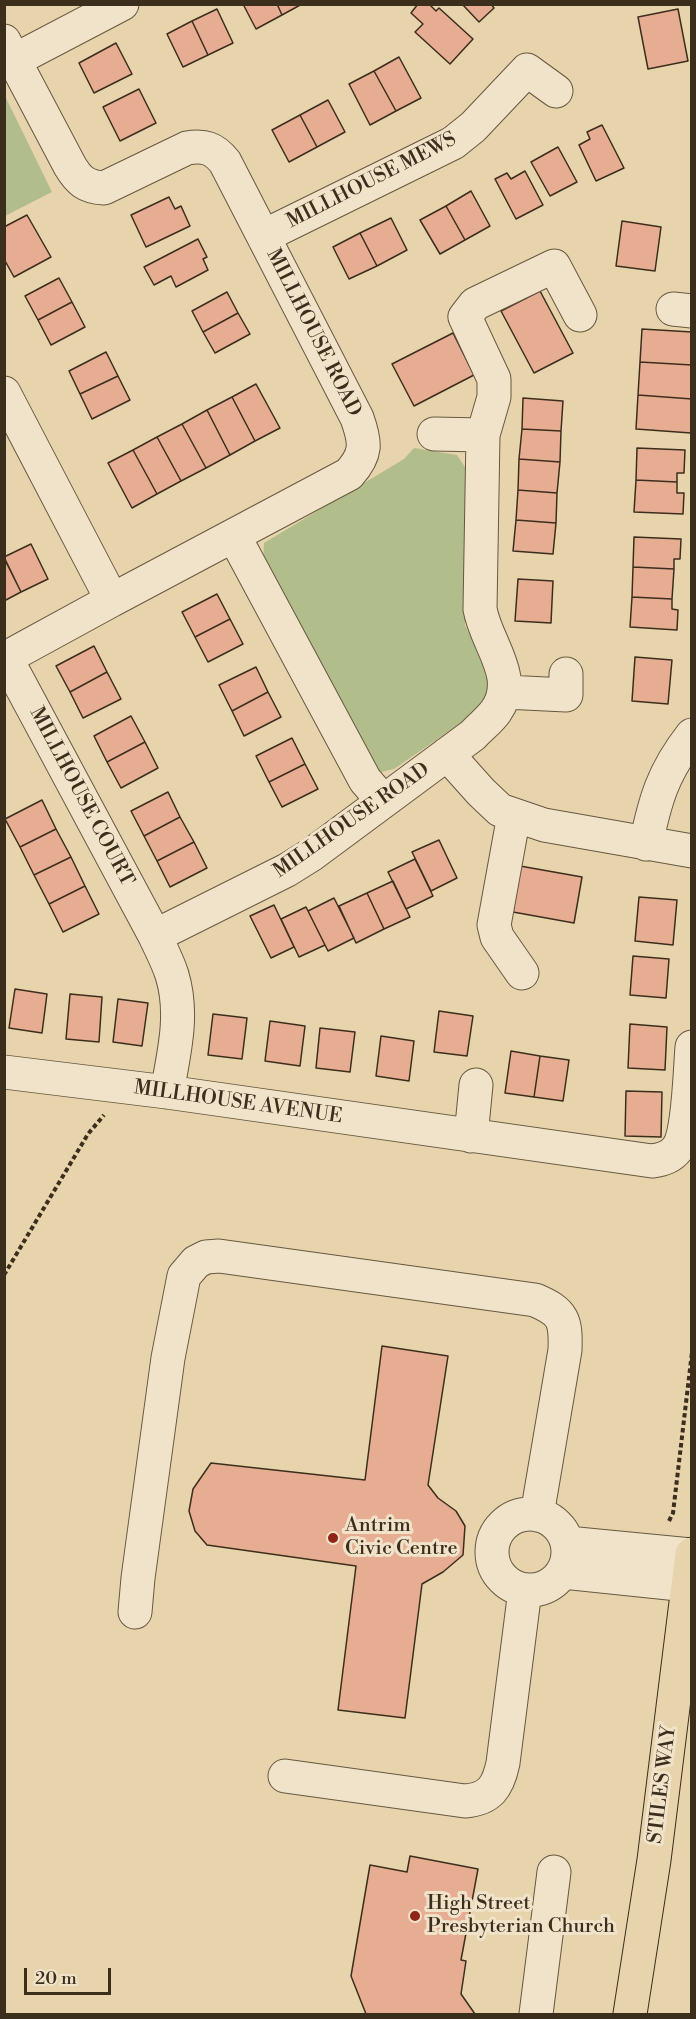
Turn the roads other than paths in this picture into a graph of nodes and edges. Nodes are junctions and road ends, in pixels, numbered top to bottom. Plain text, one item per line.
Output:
1 (122, 4) edge
2 (10, 50) edge
3 (556, 91) dead end
4 (264, 236) junction
5 (580, 315) dead end
6 (4, 393) edge
7 (434, 434) dead end
8 (483, 435) junction
9 (234, 536) junction
10 (112, 600) junction
11 (5, 658) edge
12 (566, 674) dead end
13 (505, 692) junction
14 (692, 735) edge
15 (447, 754) junction
16 (383, 801) junction
17 (514, 815) junction
18 (646, 844) junction
19 (692, 852) edge
20 (155, 936) junction
21 (522, 973) dead end
22 (692, 1047) edge
23 (4, 1072) edge
24 (476, 1085) dead end
25 (167, 1092) junction
26 (471, 1136) junction
27 (537, 1515) junction
28 (565, 1557) junction
29 (690, 1565) edge
30 (525, 1590) junction
31 (135, 1612) dead end
32 (285, 1776) dead end
33 (554, 1872) dead end
34 (536, 2014) edge
35 (630, 2014) edge

1 - 2 street
2 - 4 street, MILLHOUSE ROAD
3 - 4 street, MILLHOUSE MEWS
4 - 9 street, MILLHOUSE ROAD
5 - 8 street
6 - 10 street
7 - 8 street
8 - 13 street
9 - 10 street, MILLHOUSE ROAD
9 - 16 street
10 - 11 street, MILLHOUSE ROAD
11 - 20 street, MILLHOUSE COURT
12 - 13 street
13 - 15 street
14 - 18 street
15 - 16 street, MILLHOUSE ROAD
15 - 17 street, MILLHOUSE ROAD
16 - 20 street, MILLHOUSE ROAD
17 - 18 street, MILLHOUSE ROAD
17 - 21 street
18 - 19 street, MILLHOUSE ROAD
20 - 25 street
22 - 26 street, MILLHOUSE AVENUE
23 - 25 street, MILLHOUSE AVENUE
24 - 26 street
25 - 26 street, MILLHOUSE AVENUE
27 - 28 street
27 - 30 street
27 - 31 street
28 - 29 street
28 - 29 street
28 - 30 street
29 - 35 main road, STILES WAY
30 - 32 street
33 - 34 street

